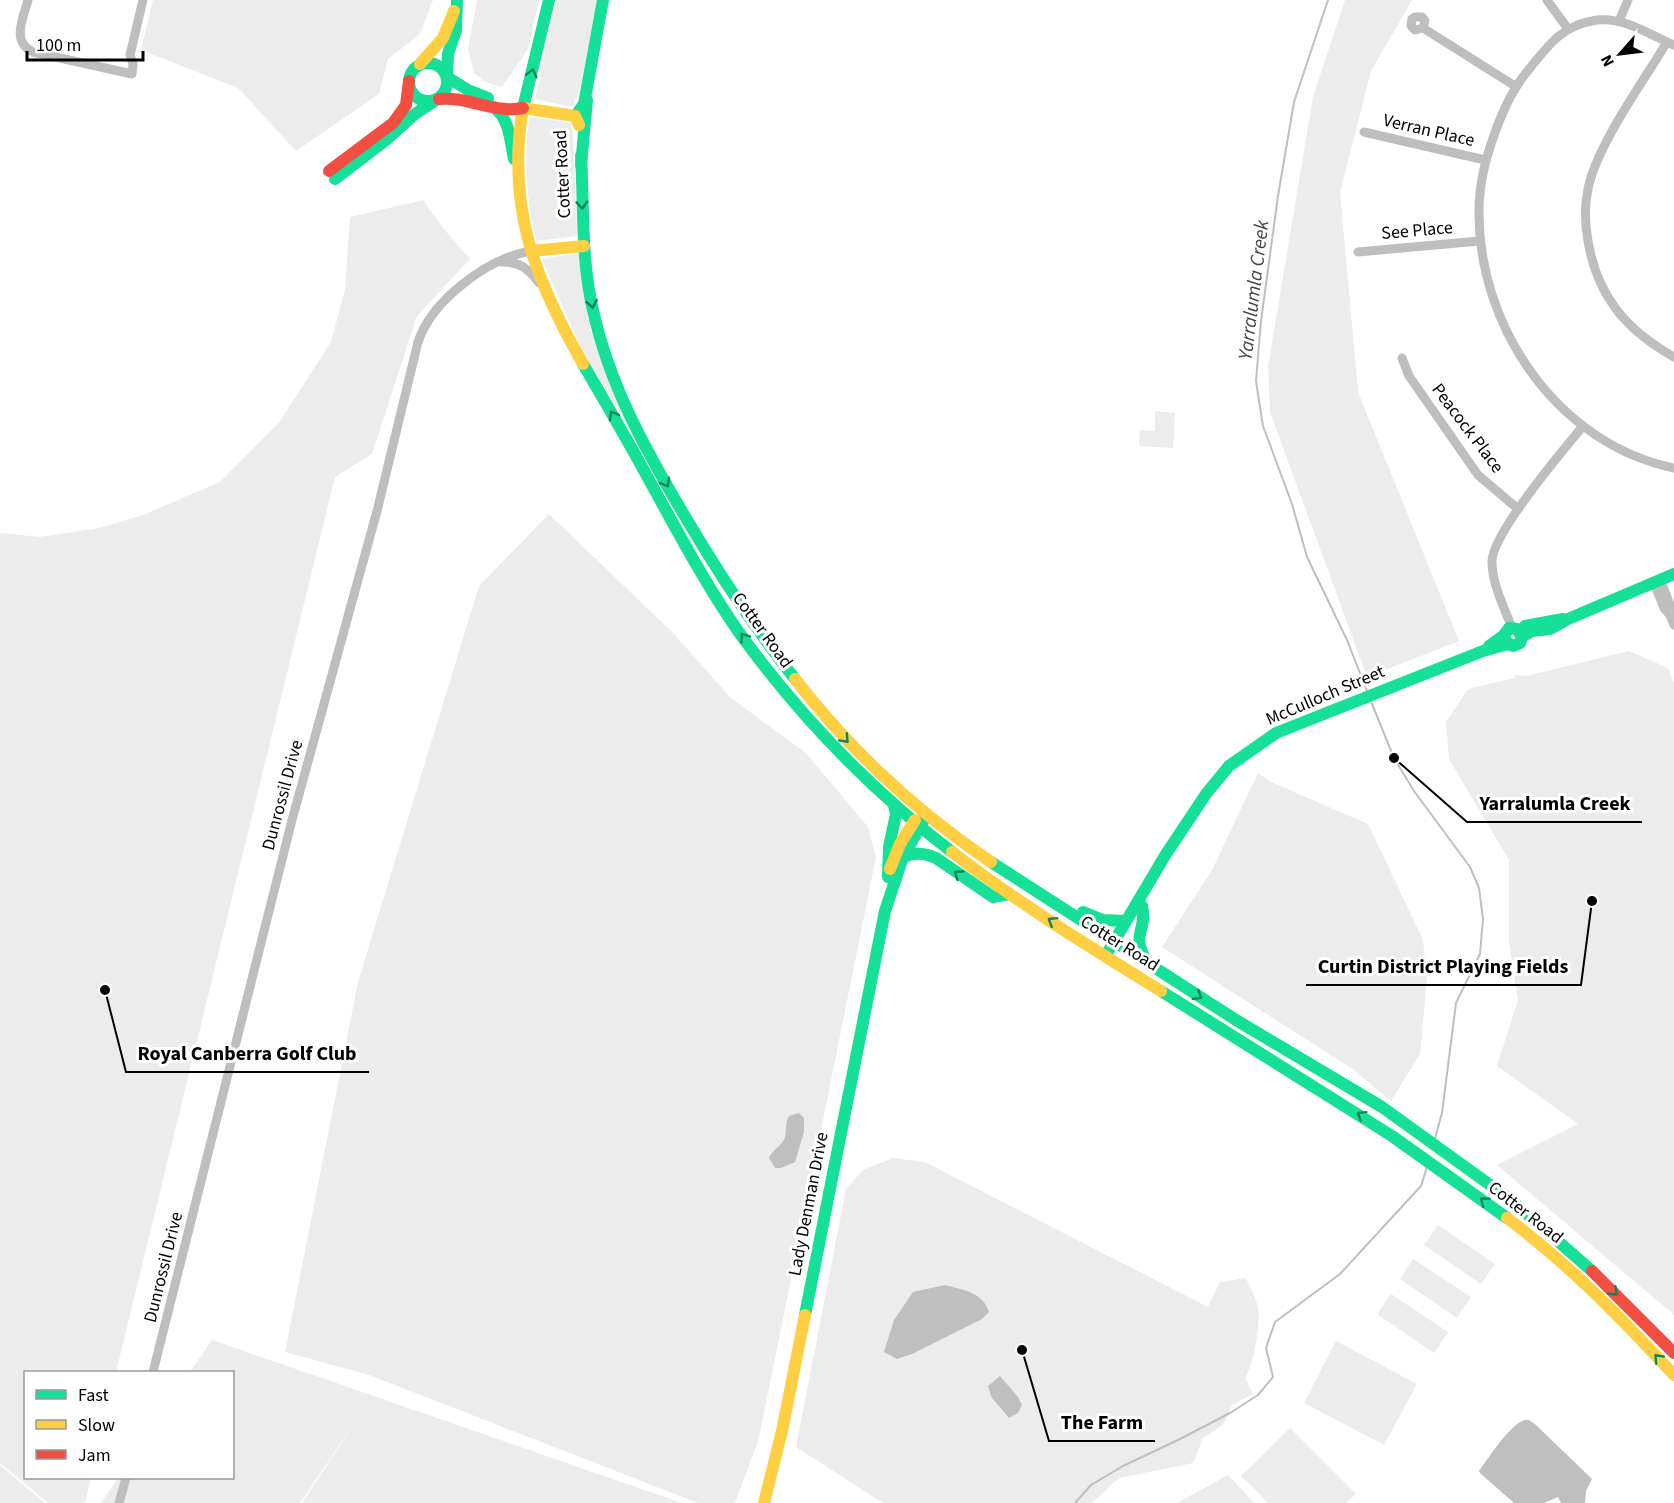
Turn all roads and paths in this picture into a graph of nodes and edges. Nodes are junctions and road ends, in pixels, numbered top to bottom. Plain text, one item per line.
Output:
1 (28, 0) edge
2 (143, 0) edge
3 (549, 0) edge
4 (603, 0) edge
5 (1547, 0) edge
6 (1628, 0) edge
7 (457, 2) edge
8 (1619, 21) junction
9 (1423, 28) dead end
10 (1568, 28) junction
11 (1671, 43) edge
12 (420, 64) junction
13 (447, 77) junction
14 (409, 81) junction
15 (1515, 86) junction
16 (588, 88) junction
17 (437, 99) junction
18 (493, 107) junction
19 (523, 108) junction
20 (574, 116) junction
21 (1364, 132) dead end
22 (1485, 160) junction
23 (581, 165) junction
24 (518, 184) junction
25 (1479, 241) junction
26 (584, 246) junction
27 (531, 250) junction
28 (1358, 252) dead end
29 (500, 262) junction
30 (549, 301) junction
31 (1674, 357) edge
32 (1402, 358) dead end
33 (1583, 426) junction
34 (1674, 468) edge
35 (1518, 509) junction
36 (1674, 574) edge
37 (1657, 582) junction
38 (1674, 625) edge
39 (1513, 635) junction
40 (894, 806) junction
41 (925, 813) junction
42 (916, 825) junction
43 (903, 857) junction
44 (888, 877) junction
45 (1015, 879) junction
46 (1144, 892) junction
47 (1009, 894) junction
48 (1142, 906) junction
49 (885, 911) junction
50 (1125, 921) junction
51 (1117, 943) junction
52 (1110, 957) junction
53 (1149, 965) junction
54 (1674, 1353) edge
55 (153, 1371) edge
56 (1674, 1375) edge
57 (126, 1479) edge
58 (119, 1503) edge
59 (764, 1503) edge

1 - 2 street
19 -> 3 main road
4 - 16 main road
5 - 10 street
6 - 8 street
7 - 12 main road
7 - 13 main road
8 - 10 street
8 - 11 street
9 - 15 street
10 - 15 street
11 - 31 street
12 - 13 main road
12 - 14 main road
13 - 17 main road
13 - 19 main road
14 - 17 main road
14 - 17 main road
15 - 22 street
16 - 20 main road
16 - 23 main road
17 - 18 main road
18 - 19 main road
18 - 24 main road
19 - 20 main road, Cotter Road
19 - 24 main road, Cotter Road
20 - 23 main road, Cotter Road
21 - 22 street, Verran Place
22 - 25 street
23 -> 26 main road, Cotter Road
24 - 27 main road, Cotter Road
25 - 28 street, See Place
25 - 33 street
26 - 27 main road
26 -> 41 main road, Cotter Road
27 - 29 street, Dunrossil Drive
27 - 30 main road, Cotter Road
29 - 30 street
29 - 55 street, Dunrossil Drive
40 -> 30 main road, Cotter Road
32 - 35 street, Peacock Place
33 - 34 street
33 - 35 street
35 - 39 street
36 - 37 main road, McCulloch Street
37 - 38 street
37 - 39 main road, McCulloch Street
39 - 46 main road, McCulloch Street
40 - 42 main road, Cotter Road
40 - 44 main road
41 - 42 main road, Lady Denman Drive
41 - 45 main road, Cotter Road
42 - 43 main road, Lady Denman Drive
42 - 44 main road, Lady Denman Drive
42 - 47 main road, Cotter Road
47 -> 43 main road
43 - 49 main road, Lady Denman Drive
44 - 49 main road, Lady Denman Drive
45 - 50 main road
45 - 51 main road, Cotter Road
46 - 48 main road, McCulloch Street
46 - 50 main road, McCulloch Street
52 -> 47 main road, Cotter Road
48 - 51 main road, McCulloch Street
48 - 53 main road
49 - 59 main road, Lady Denman Drive
50 - 51 main road, McCulloch Street
51 - 52 main road, McCulloch Street
51 - 53 main road, Cotter Road
56 -> 52 main road, Cotter Road
53 -> 54 main road, Cotter Road
57 - 58 street

